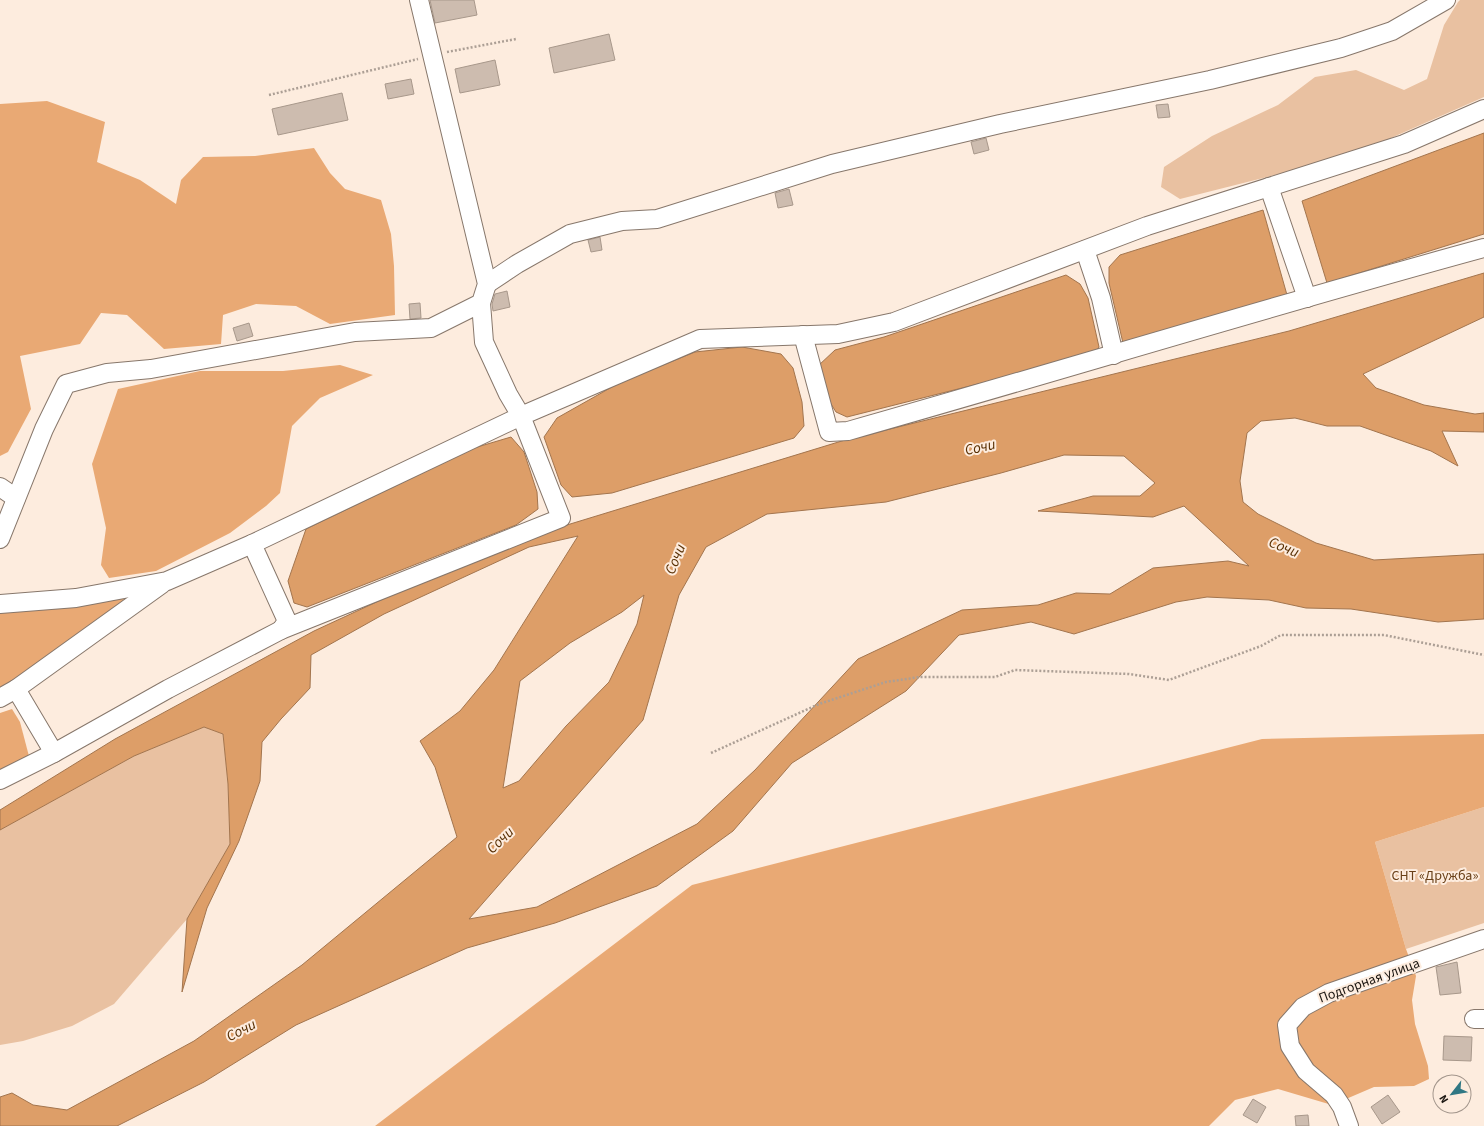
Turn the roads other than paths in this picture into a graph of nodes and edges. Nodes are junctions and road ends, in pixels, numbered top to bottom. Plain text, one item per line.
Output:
1 (419, 0) edge
2 (1446, 0) edge
3 (1484, 109) edge
4 (1269, 187) junction
5 (1484, 248) edge
6 (1085, 250) junction
7 (486, 284) junction
8 (1307, 298) junction
9 (481, 303) junction
10 (803, 335) junction
11 (1114, 355) junction
12 (521, 416) junction
13 (0, 487) edge
14 (16, 498) junction
15 (0, 539) edge
16 (252, 544) junction
17 (167, 580) junction
18 (0, 604) edge
19 (280, 630) junction
20 (16, 689) junction
21 (0, 698) edge
22 (54, 753) junction
23 (0, 780) edge
24 (1484, 940) edge
25 (1349, 1126) edge

1 - 7 street
2 - 7 street
3 - 4 street
4 - 6 street
4 - 8 street
5 - 8 street
6 - 10 street
6 - 11 street
7 - 9 street
8 - 11 street
9 - 12 street
9 - 14 street
10 - 11 street
10 - 12 street
12 - 16 street
12 - 19 street
13 - 14 street
14 - 15 street
16 - 17 street
16 - 19 street
17 - 18 street
17 - 20 street
19 - 22 street
20 - 21 street
20 - 22 street
22 - 23 street
24 - 25 street, Подгорная улица

